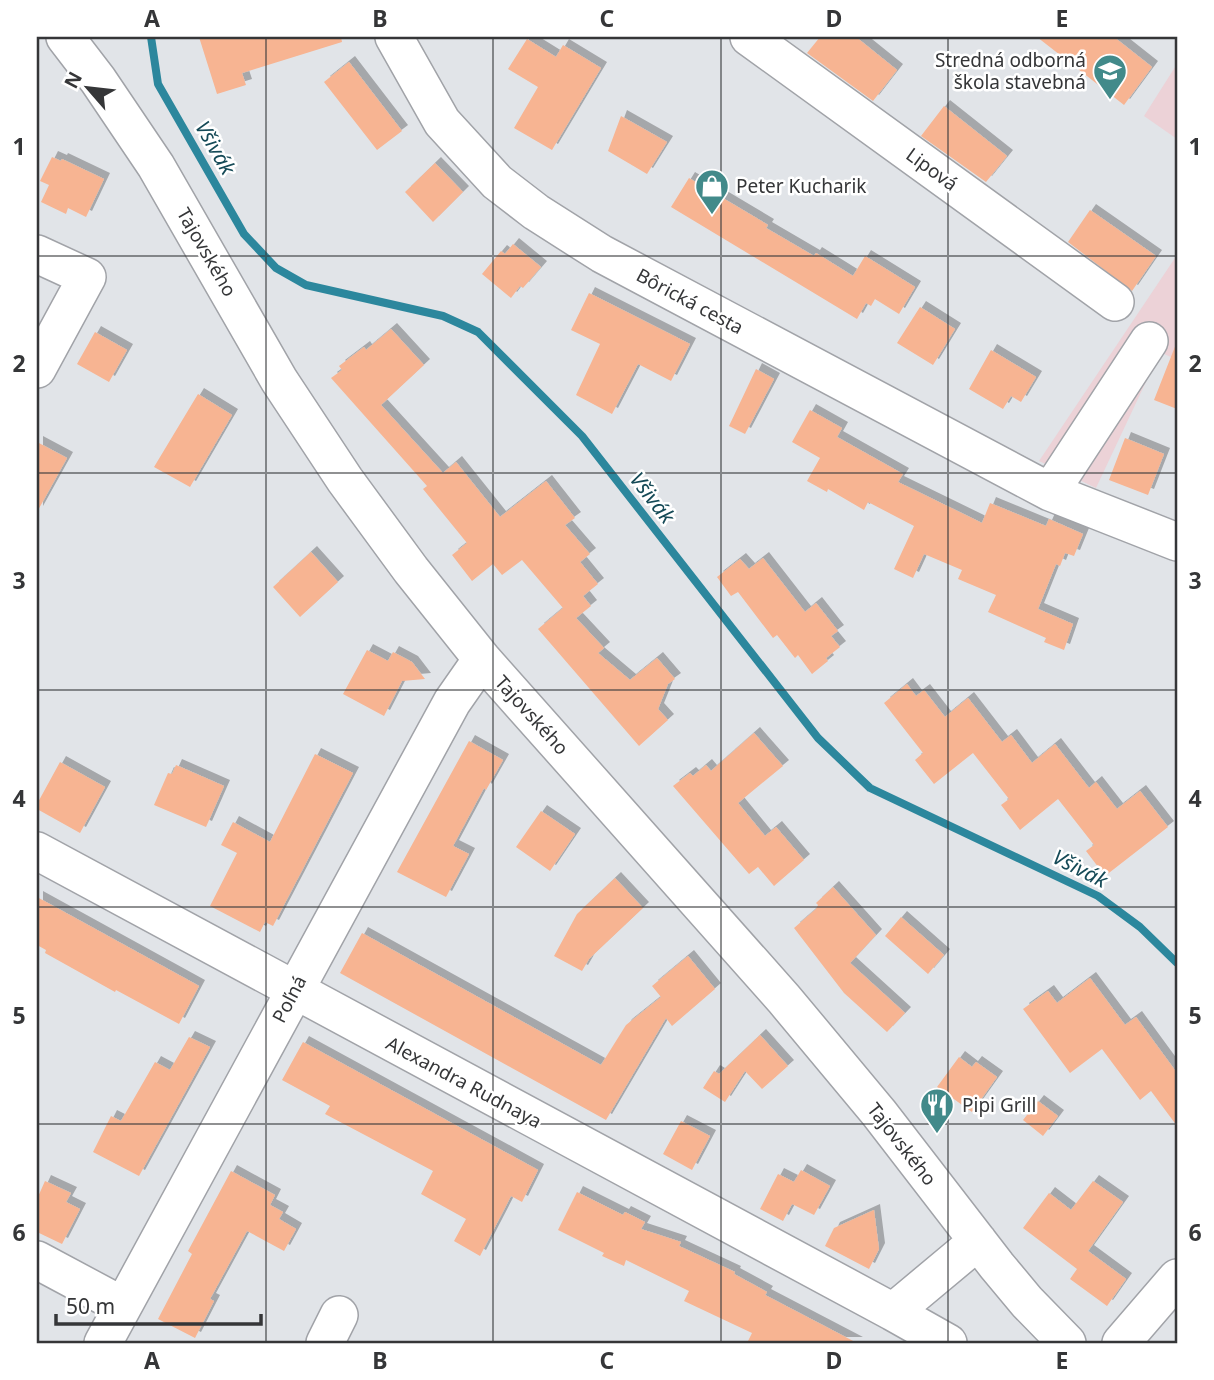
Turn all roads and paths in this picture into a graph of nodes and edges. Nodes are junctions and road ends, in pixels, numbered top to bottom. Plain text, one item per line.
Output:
1 (65, 37) edge
2 (394, 37) edge
3 (749, 37) edge
4 (37, 254) edge
5 (1115, 302) dead end
6 (1149, 341) dead end
7 (37, 369) edge
8 (1050, 492) junction
9 (1177, 542) edge
10 (482, 659) junction
11 (37, 851) edge
12 (294, 990) junction
13 (978, 1241) junction
14 (37, 1260) edge
15 (1177, 1278) edge
16 (123, 1306) junction
17 (893, 1312) junction
18 (103, 1343) edge
19 (948, 1343) edge
20 (1066, 1343) edge
21 (1121, 1343) edge

1 - 10 street, Tajovského
2 - 8 street, Bôrická cesta
3 - 5 street, Lipová
4 - 7 street
6 - 8 street
8 - 9 street, Bôrická cesta
10 - 12 street, Poľná
10 - 13 street, Tajovského
11 - 12 street, Alexandra Rudnaya
12 - 16 street, Poľná
12 - 17 street, Alexandra Rudnaya
13 - 17 street
13 - 20 street, Tajovského
14 - 16 street
15 - 21 street
16 - 18 street, Poľná
17 - 19 street, Alexandra Rudnaya

